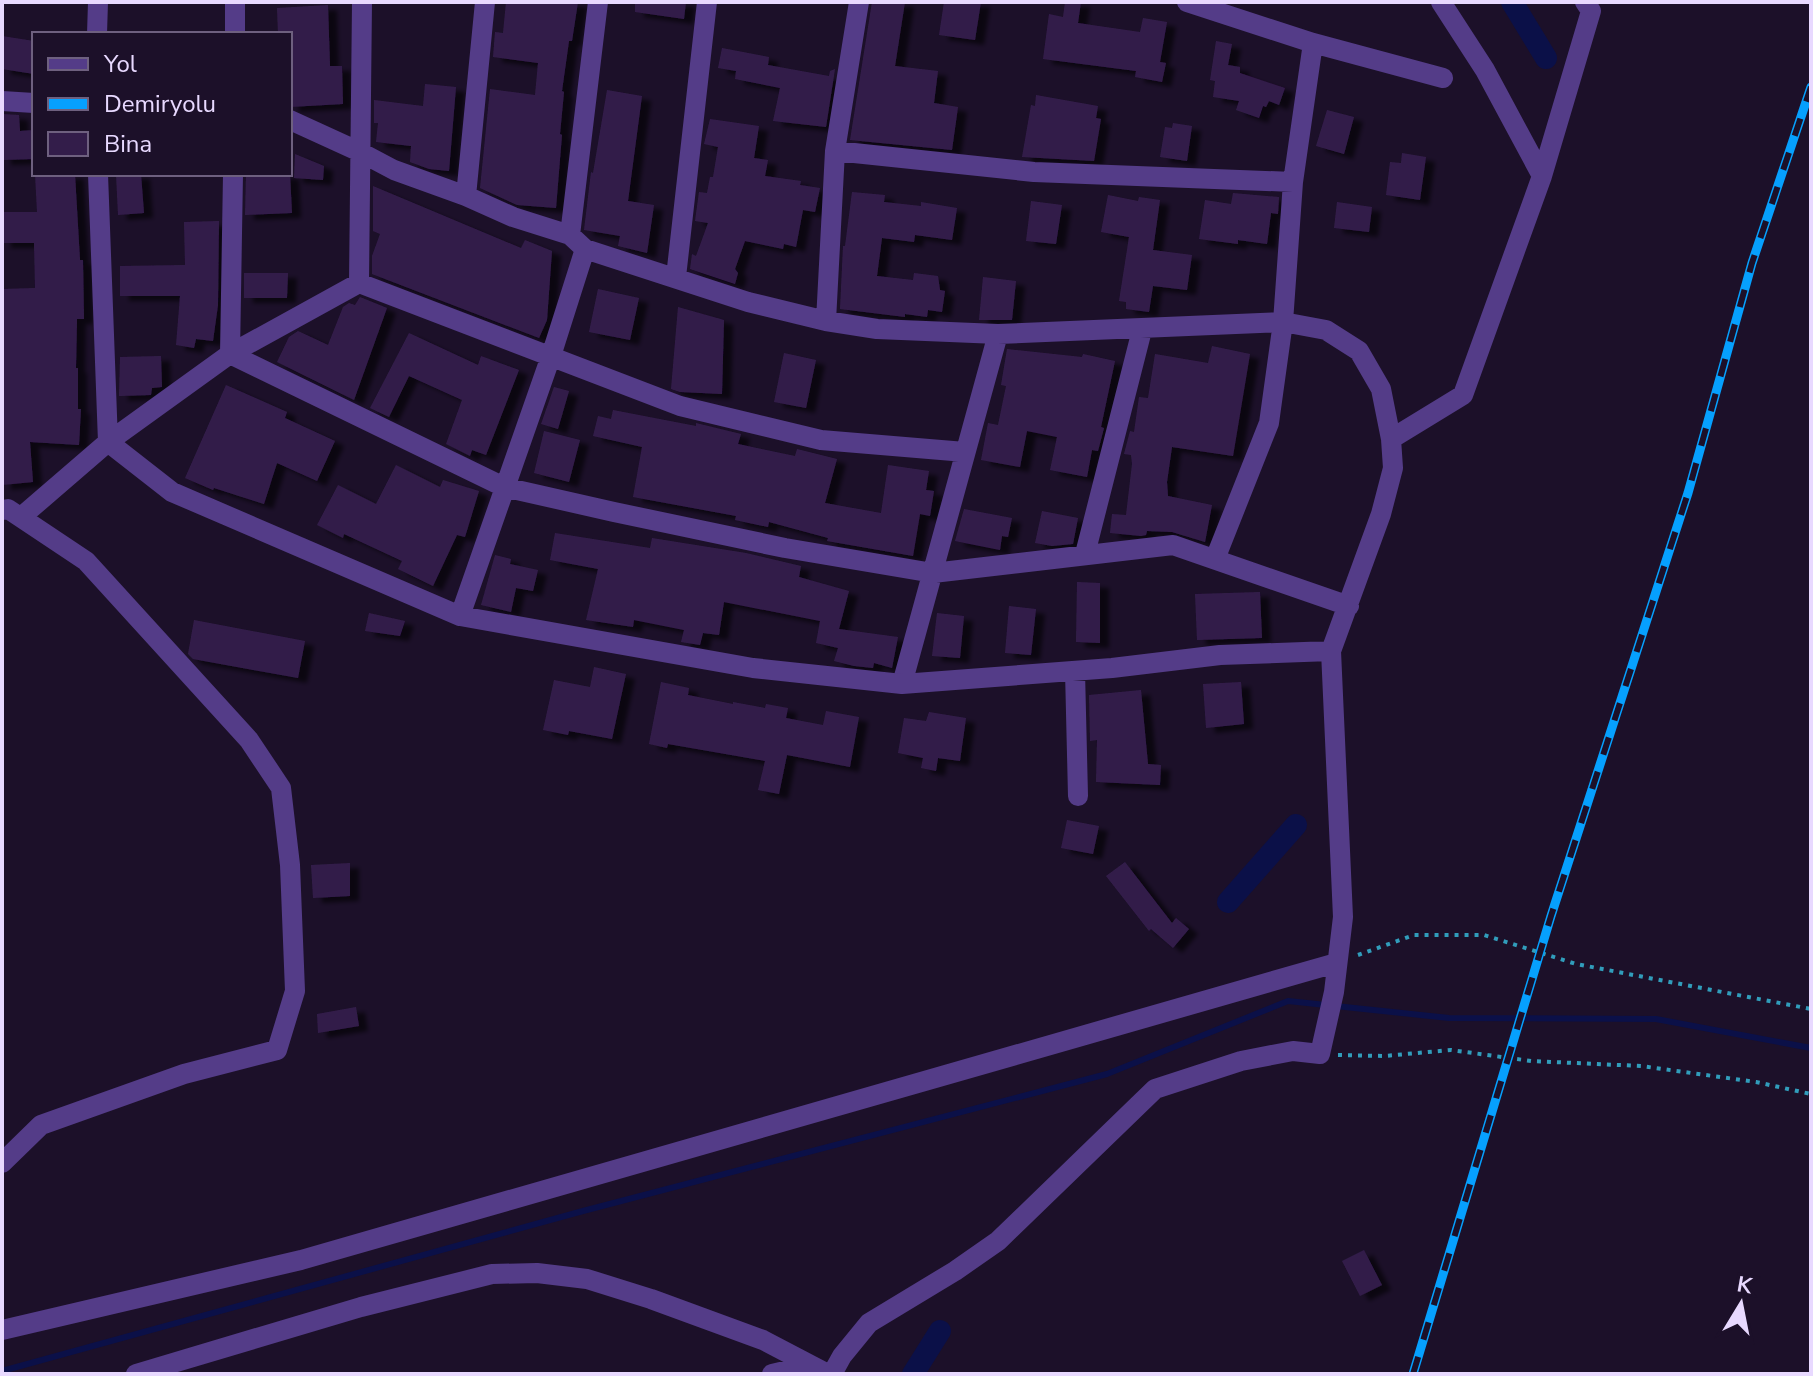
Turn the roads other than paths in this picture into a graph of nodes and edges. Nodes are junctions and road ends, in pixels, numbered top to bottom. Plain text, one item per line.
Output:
1 (98, 2) edge
2 (235, 2) edge
3 (362, 2) edge
4 (485, 2) edge
5 (598, 2) edge
6 (707, 2) edge
7 (859, 2) edge
8 (1187, 2) edge
9 (1441, 2) edge
10 (1585, 2) edge
11 (97, 32) edge
12 (235, 32) edge
13 (1313, 43) junction
14 (1443, 78) dead end
15 (2, 101) edge
16 (32, 103) edge
17 (292, 121) edge
18 (835, 151) junction
19 (360, 152) junction
20 (98, 176) edge
21 (233, 176) edge
22 (1542, 176) junction
23 (1293, 182) junction
24 (466, 196) junction
25 (577, 242) junction
26 (676, 277) junction
27 (359, 283) junction
28 (826, 321) junction
29 (1283, 322) junction
30 (1142, 330) junction
31 (998, 334) junction
32 (230, 354) junction
33 (551, 356) junction
34 (1391, 439) junction
35 (108, 442) junction
36 (965, 452) junction
37 (504, 487) junction
38 (12, 514) edge
39 (1085, 554) junction
40 (1215, 559) junction
41 (933, 573) junction
42 (1349, 606) junction
43 (460, 616) junction
44 (1331, 651) junction
45 (1075, 671) junction
46 (902, 684) junction
47 (1078, 796) dead end
48 (1336, 963) junction
49 (2, 1163) edge
50 (2, 1330) edge
51 (823, 1371) edge
52 (136, 1374) edge
53 (772, 1374) edge

1 - 11 street
2 - 12 street
3 - 19 street
4 - 24 street
5 - 25 street
6 - 26 street
7 - 18 street
8 - 13 street
9 - 22 street
10 - 22 street
13 - 14 street
13 - 23 street
15 - 16 street
17 - 19 street
18 - 23 street
18 - 28 street
19 - 24 street
19 - 27 street
20 - 35 street
21 - 32 street
22 - 34 street
23 - 29 street
24 - 25 street
25 - 26 street
25 - 33 street
26 - 28 street
27 - 32 street
27 - 33 street
28 - 31 street
29 - 30 street
29 - 34 street
29 - 40 street
30 - 31 street
30 - 39 street
31 - 36 street
32 - 35 street
32 - 37 street
33 - 36 street
33 - 37 street
34 - 42 street
35 - 38 street
35 - 43 street
36 - 41 street
37 - 41 street
37 - 43 street
38 - 49 street
39 - 40 street
39 - 41 street
40 - 42 street
41 - 46 street
42 - 44 street
43 - 46 street
44 - 45 street
44 - 48 street
45 - 46 street
45 - 47 street
48 - 50 street
48 - 51 street
51 - 52 street
51 - 53 street

